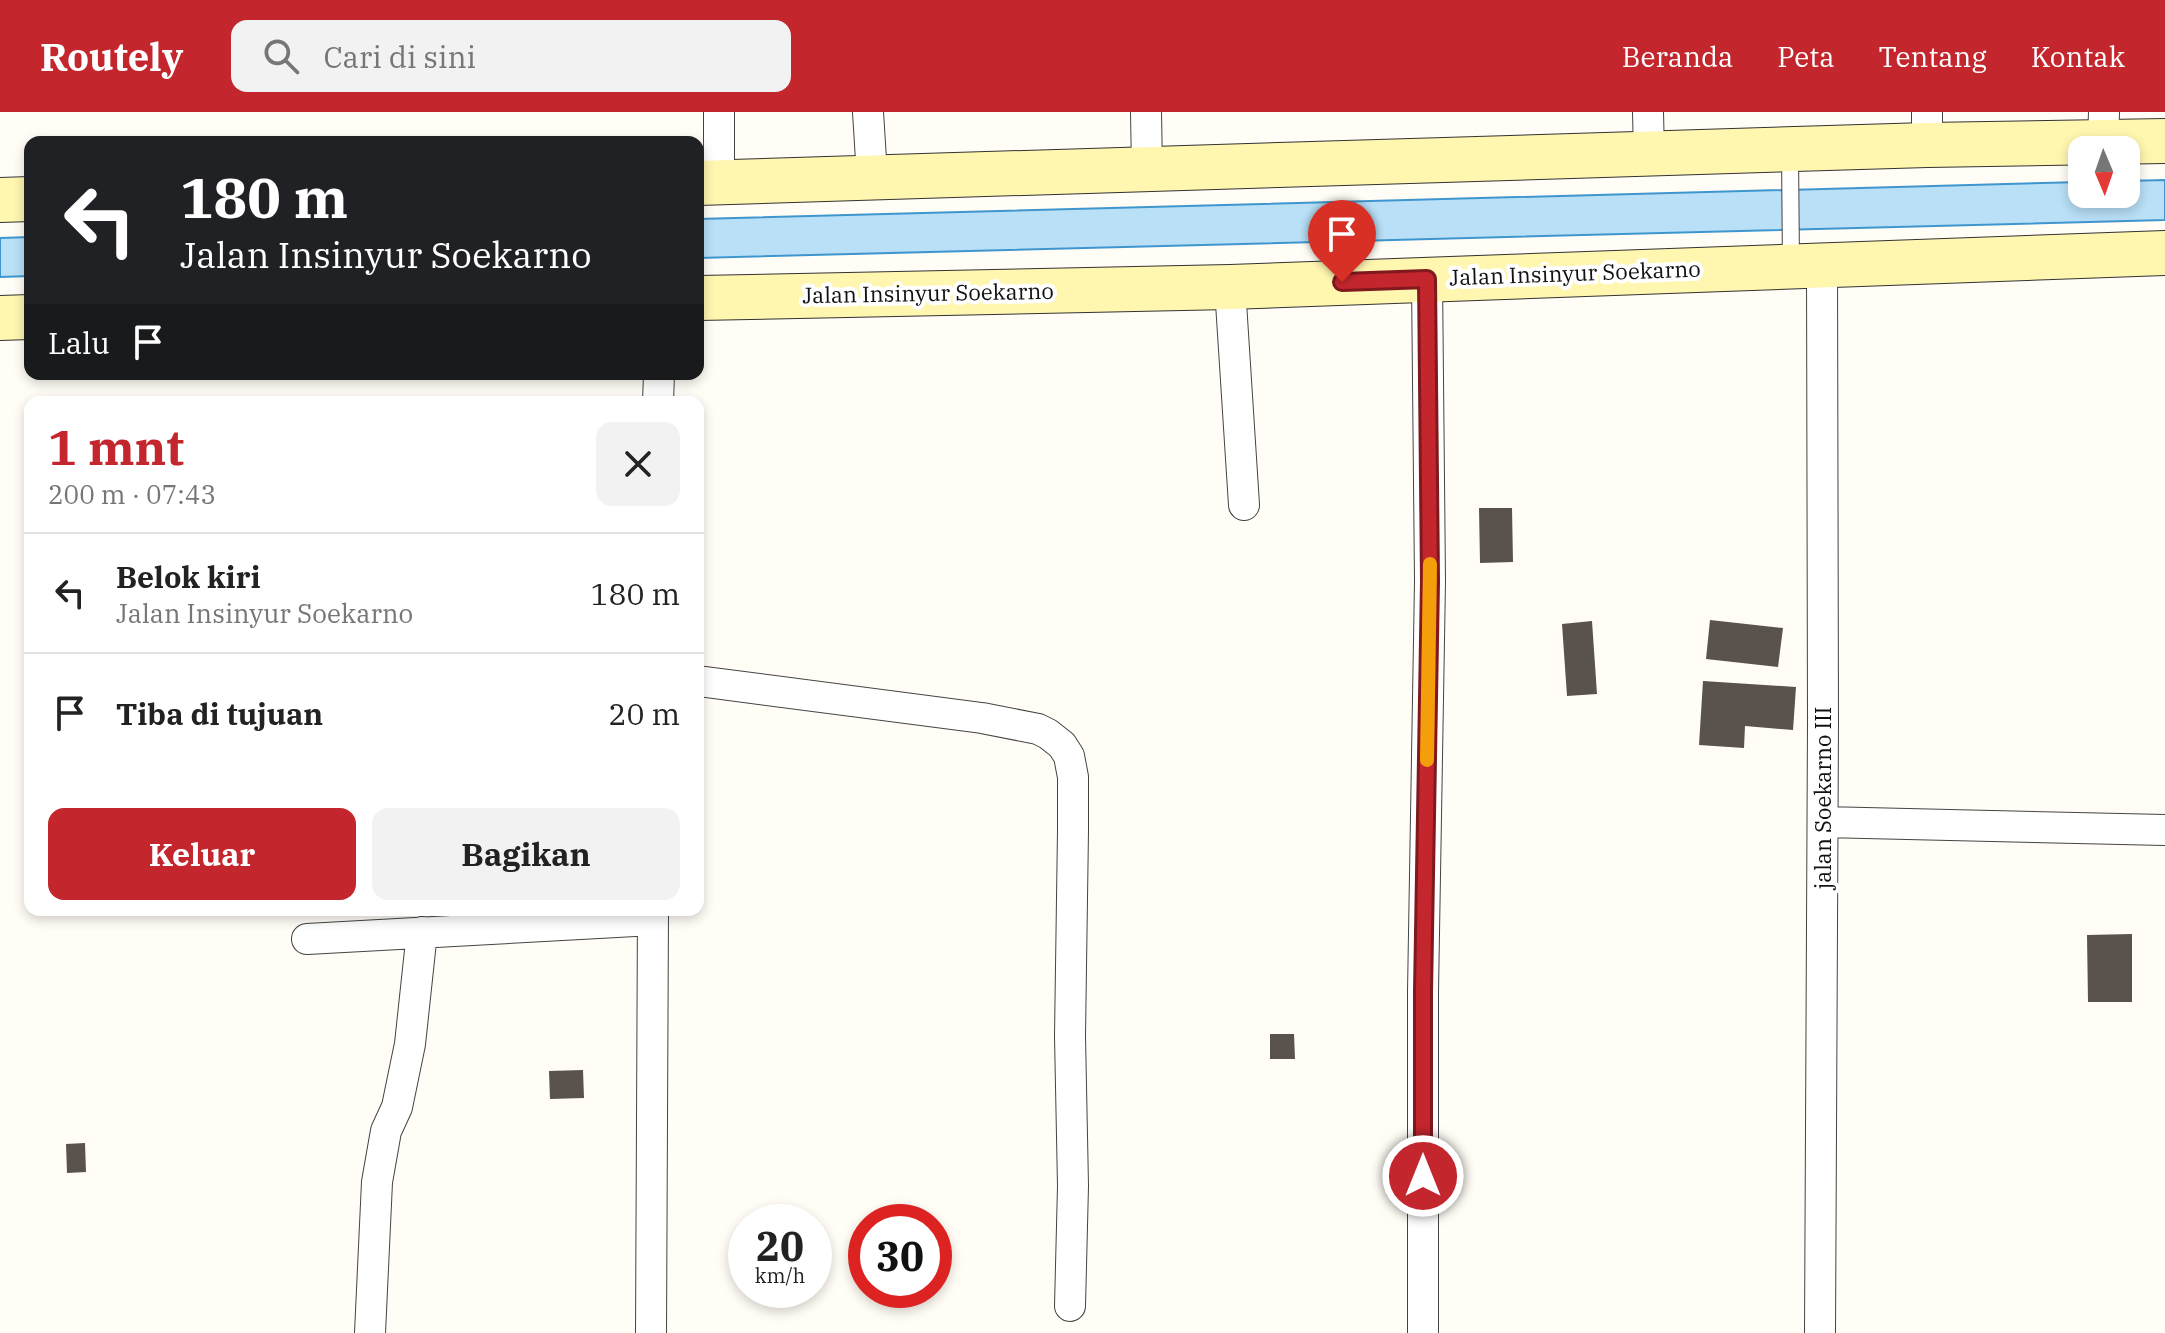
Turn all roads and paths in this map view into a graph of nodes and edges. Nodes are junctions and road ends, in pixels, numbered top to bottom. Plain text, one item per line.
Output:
1 (719, 112) edge
2 (868, 112) edge
3 (1146, 112) edge
4 (2104, 127) edge
5 (1927, 128) edge
6 (1648, 133) edge
7 (2165, 141) edge
8 (1147, 169) junction
9 (1790, 170) junction
10 (872, 176) junction
11 (708, 182) edge
12 (24, 199) edge
13 (0, 200) edge
14 (1801, 253) junction
15 (2165, 253) edge
16 (1427, 279) junction
17 (1230, 287) junction
18 (704, 298) edge
19 (24, 317) edge
20 (0, 318) edge
21 (1244, 505) dead end
22 (704, 682) edge
23 (1823, 822) junction
24 (2165, 830) edge
25 (639, 916) edge
26 (653, 916) edge
27 (422, 932) junction
28 (307, 939) dead end
29 (1070, 1306) dead end
30 (370, 1333) edge
31 (651, 1333) edge
32 (1423, 1333) edge
33 (1820, 1333) edge

1 - 11 street
2 - 10 street
3 - 8 street
4 - 5 street
4 - 7 street
5 - 9 street
6 - 8 street
6 - 9 street
8 - 10 street
9 - 14 lane
10 - 11 street
12 - 13 street
14 - 15 street, Jalan Insinyur Soekarno
14 - 16 street, Jalan Insinyur Soekarno
14 - 23 street, jalan Soekarno III
16 - 17 street, Jalan Insinyur Soekarno
16 - 32 street
17 - 18 street, Jalan Insinyur Soekarno
17 - 21 street
19 - 20 street
22 - 29 street
23 - 24 street
23 - 33 street, jalan Soekarno III
25 - 27 street
26 - 31 street
27 - 28 street
27 - 30 street

